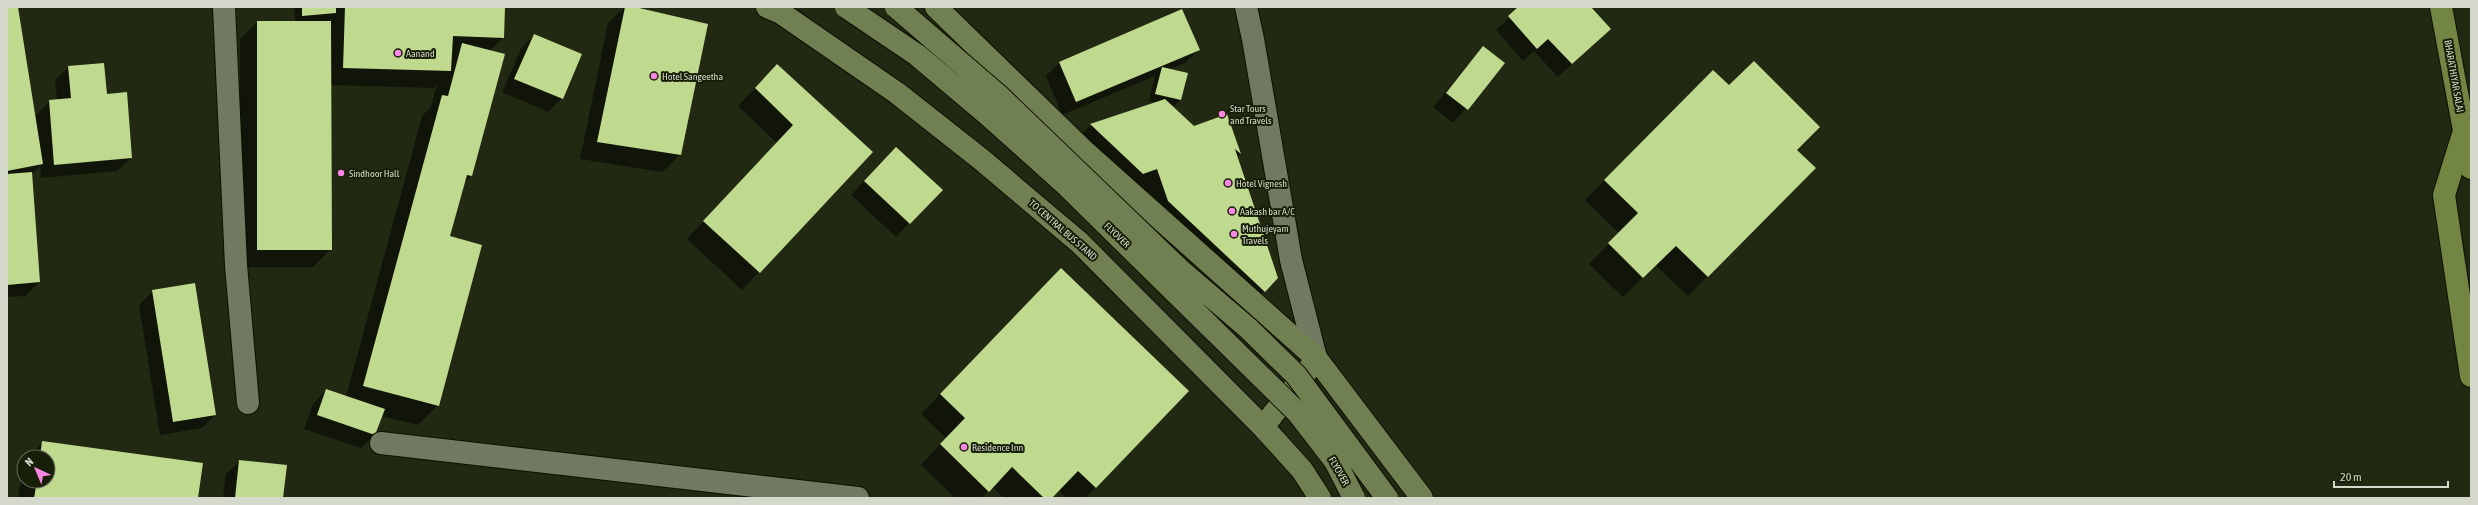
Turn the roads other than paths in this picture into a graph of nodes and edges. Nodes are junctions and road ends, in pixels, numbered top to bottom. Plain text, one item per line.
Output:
1 (224, 7) edge
2 (767, 7) edge
3 (846, 7) edge
4 (896, 7) edge
5 (936, 7) edge
6 (1246, 7) edge
7 (2441, 7) edge
8 (2464, 131) junction
9 (2471, 168) edge
10 (1316, 358) junction
11 (2471, 376) edge
12 (248, 403) dead end
13 (1263, 427) junction
14 (381, 443) dead end
15 (858, 498) edge
16 (1320, 498) edge
17 (1354, 498) edge
18 (1387, 498) edge
19 (1422, 498) edge

1 - 12 street
2 - 13 main road, TO CENTRAL BUS STAND
3 - 17 main road, FLYOVER, bridge
4 - 18 main road, FLYOVER, bridge
5 - 10 main road
6 - 10 street
7 - 8 main road, BHARATHIYAR SALAI
8 - 9 main road, BHARATHIYAR SALAI
8 - 11 main road
10 - 13 main road
10 - 19 main road
13 - 16 main road, TO CENTRAL BUS STAND
14 - 15 street

